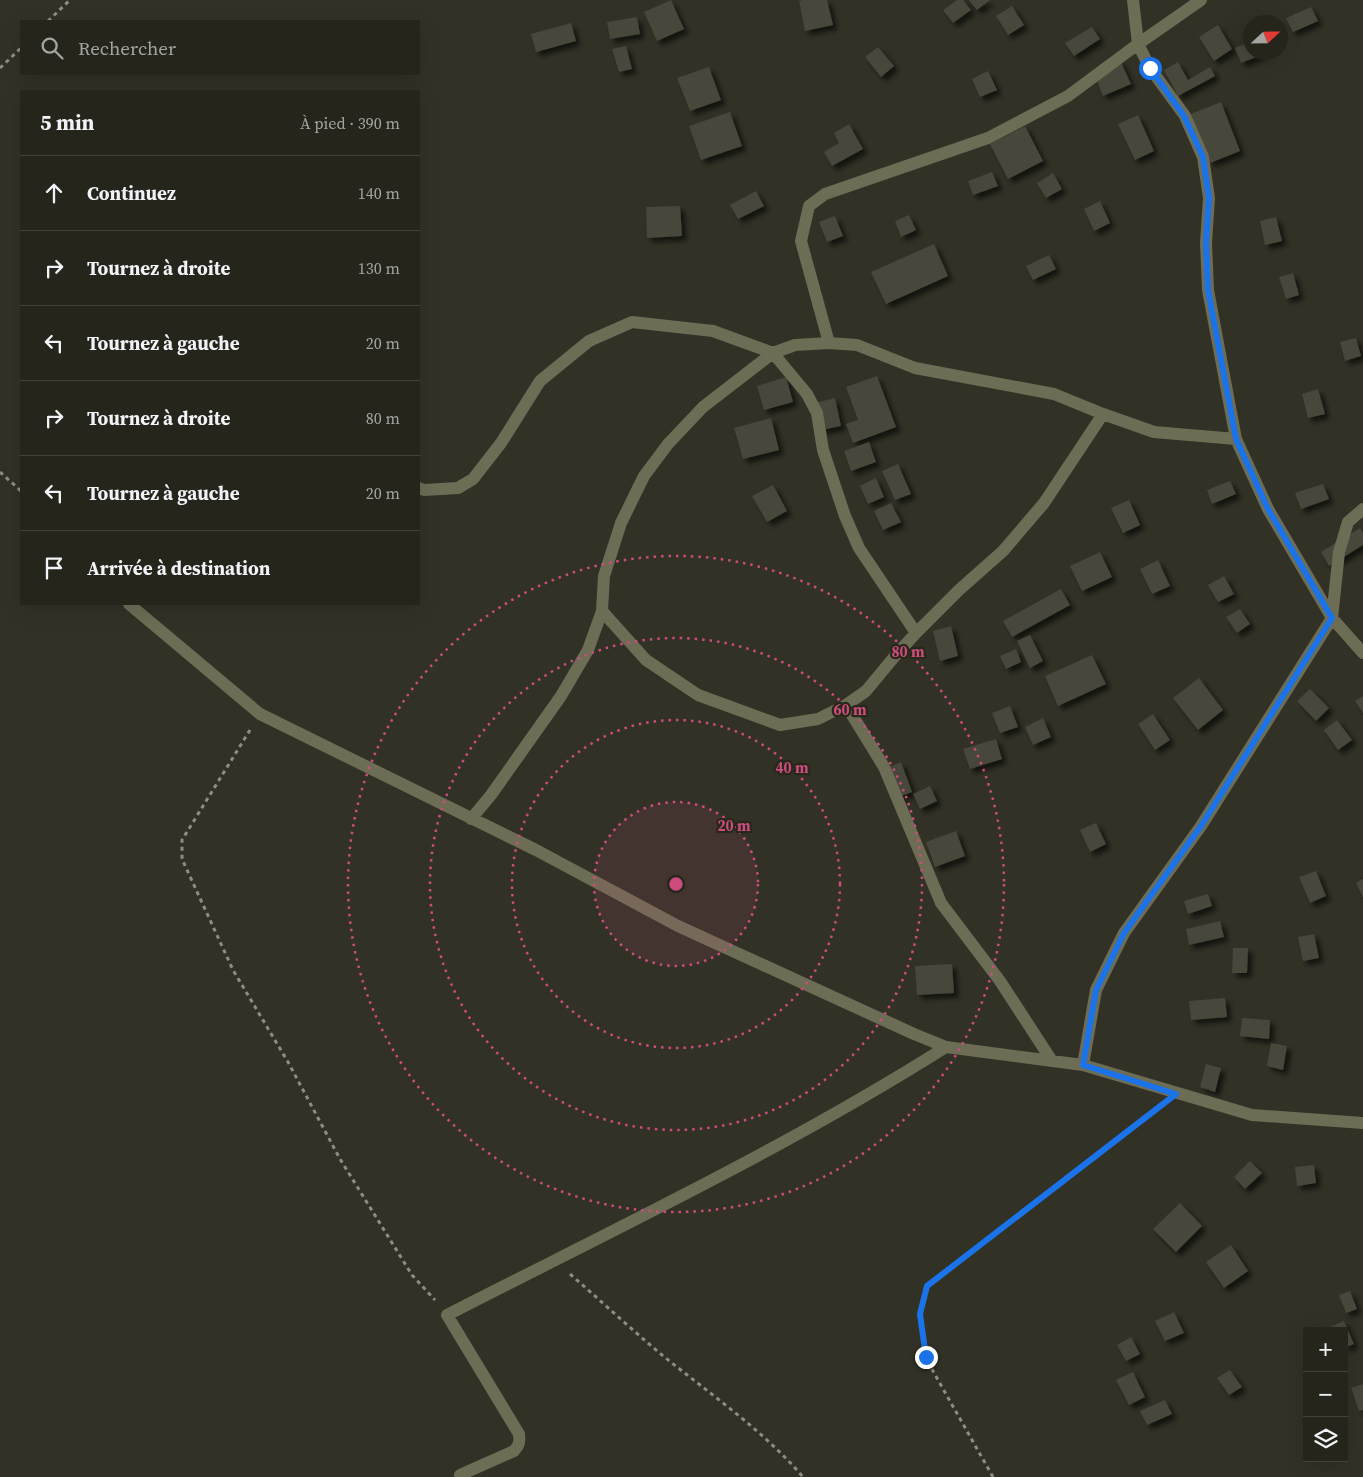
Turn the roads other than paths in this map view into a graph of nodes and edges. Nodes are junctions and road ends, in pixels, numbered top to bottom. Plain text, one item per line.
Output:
1 (1133, 0) edge
2 (1201, 0) edge
3 (1138, 44) junction
4 (829, 343) junction
5 (773, 353) junction
6 (1103, 414) junction
7 (1236, 439) junction
8 (420, 488) edge
9 (1363, 509) edge
10 (130, 605) edge
11 (602, 612) junction
12 (1332, 618) junction
13 (916, 633) junction
14 (1363, 654) edge
15 (846, 706) junction
16 (471, 819) junction
17 (946, 1047) junction
18 (1052, 1060) junction
19 (1083, 1065) junction
20 (1363, 1123) edge
21 (460, 1476) edge

1 - 3 street
2 - 3 street
3 - 4 street
3 - 7 street
4 - 5 street
4 - 6 street
5 - 8 street
5 - 11 street
5 - 13 street
6 - 7 street
6 - 13 street
7 - 12 street
9 - 12 street
10 - 16 street
11 - 15 street
11 - 16 street
12 - 14 street
12 - 19 street
13 - 15 street
15 - 18 street
16 - 17 street
17 - 18 street
17 - 21 street
18 - 19 street
19 - 20 street

